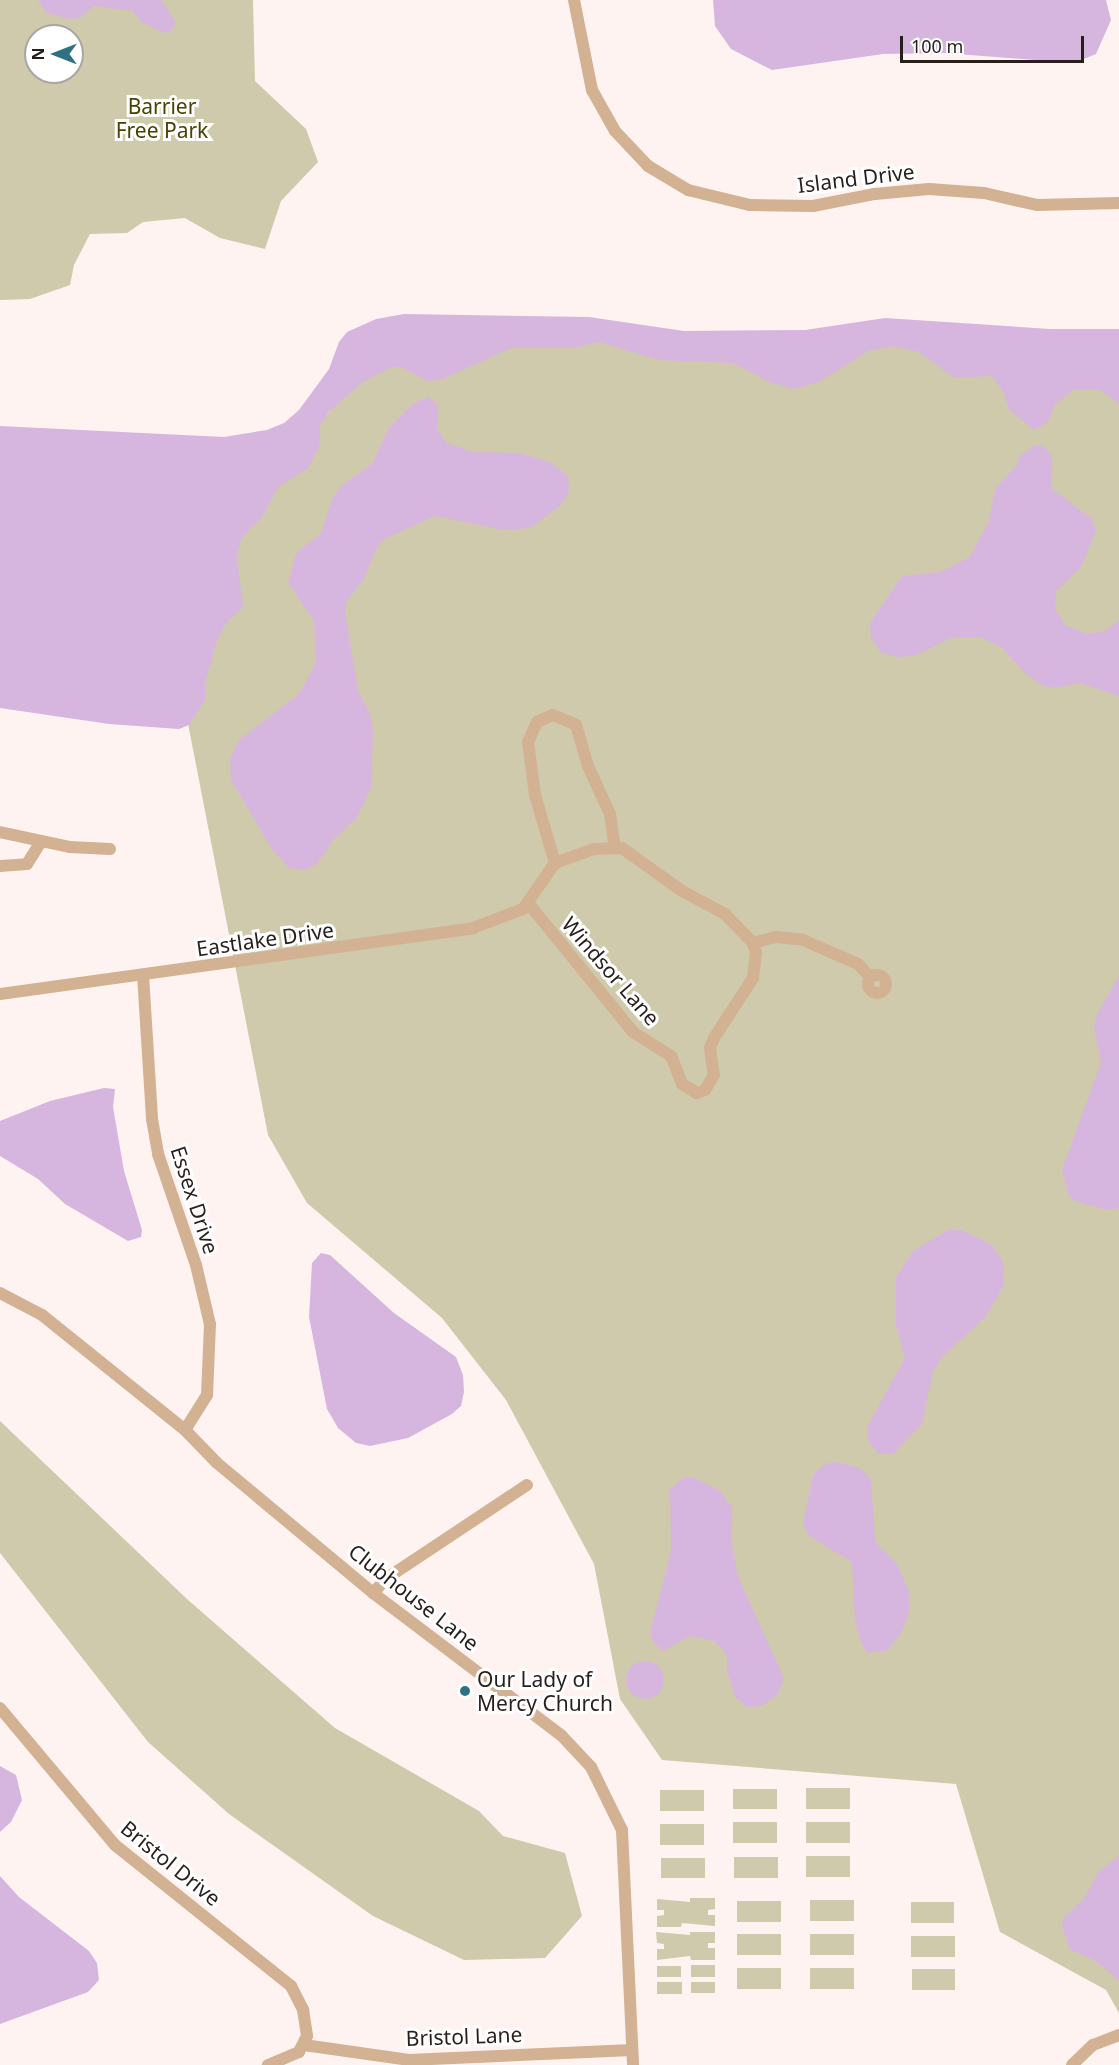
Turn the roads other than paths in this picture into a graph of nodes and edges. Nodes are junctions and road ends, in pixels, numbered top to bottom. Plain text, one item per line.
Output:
1 (574, 0) edge
2 (1119, 203) edge
3 (0, 832) edge
4 (41, 842) junction
5 (615, 848) junction
6 (110, 849) dead end
7 (555, 862) junction
8 (0, 866) edge
9 (529, 904) junction
10 (753, 944) junction
11 (143, 975) junction
12 (870, 977) dead end
13 (0, 994) edge
14 (0, 1293) edge
15 (185, 1431) junction
16 (527, 1485) dead end
17 (373, 1593) junction
18 (0, 1708) edge
19 (1119, 2035) edge
20 (304, 2044) junction
21 (632, 2050) junction
22 (268, 2065) edge
23 (633, 2065) edge
24 (1072, 2065) edge

1 - 2 street, Island Drive
3 - 4 street
4 - 6 street
4 - 8 street
5 - 7 street
5 - 7 street
5 - 10 street
7 - 9 street
9 - 10 street, Windsor Lane
9 - 11 street, Eastlake Drive
10 - 12 street
11 - 13 street, Eastlake Drive
11 - 15 street, Essex Drive
14 - 15 street, Clubhouse Lane
15 - 17 street, Clubhouse Lane
16 - 17 street
17 - 21 street, Clubhouse Lane
18 - 20 street, Bristol Drive
19 - 24 street
20 - 21 street, Bristol Lane
20 - 22 street
21 - 23 street, Clubhouse Lane

